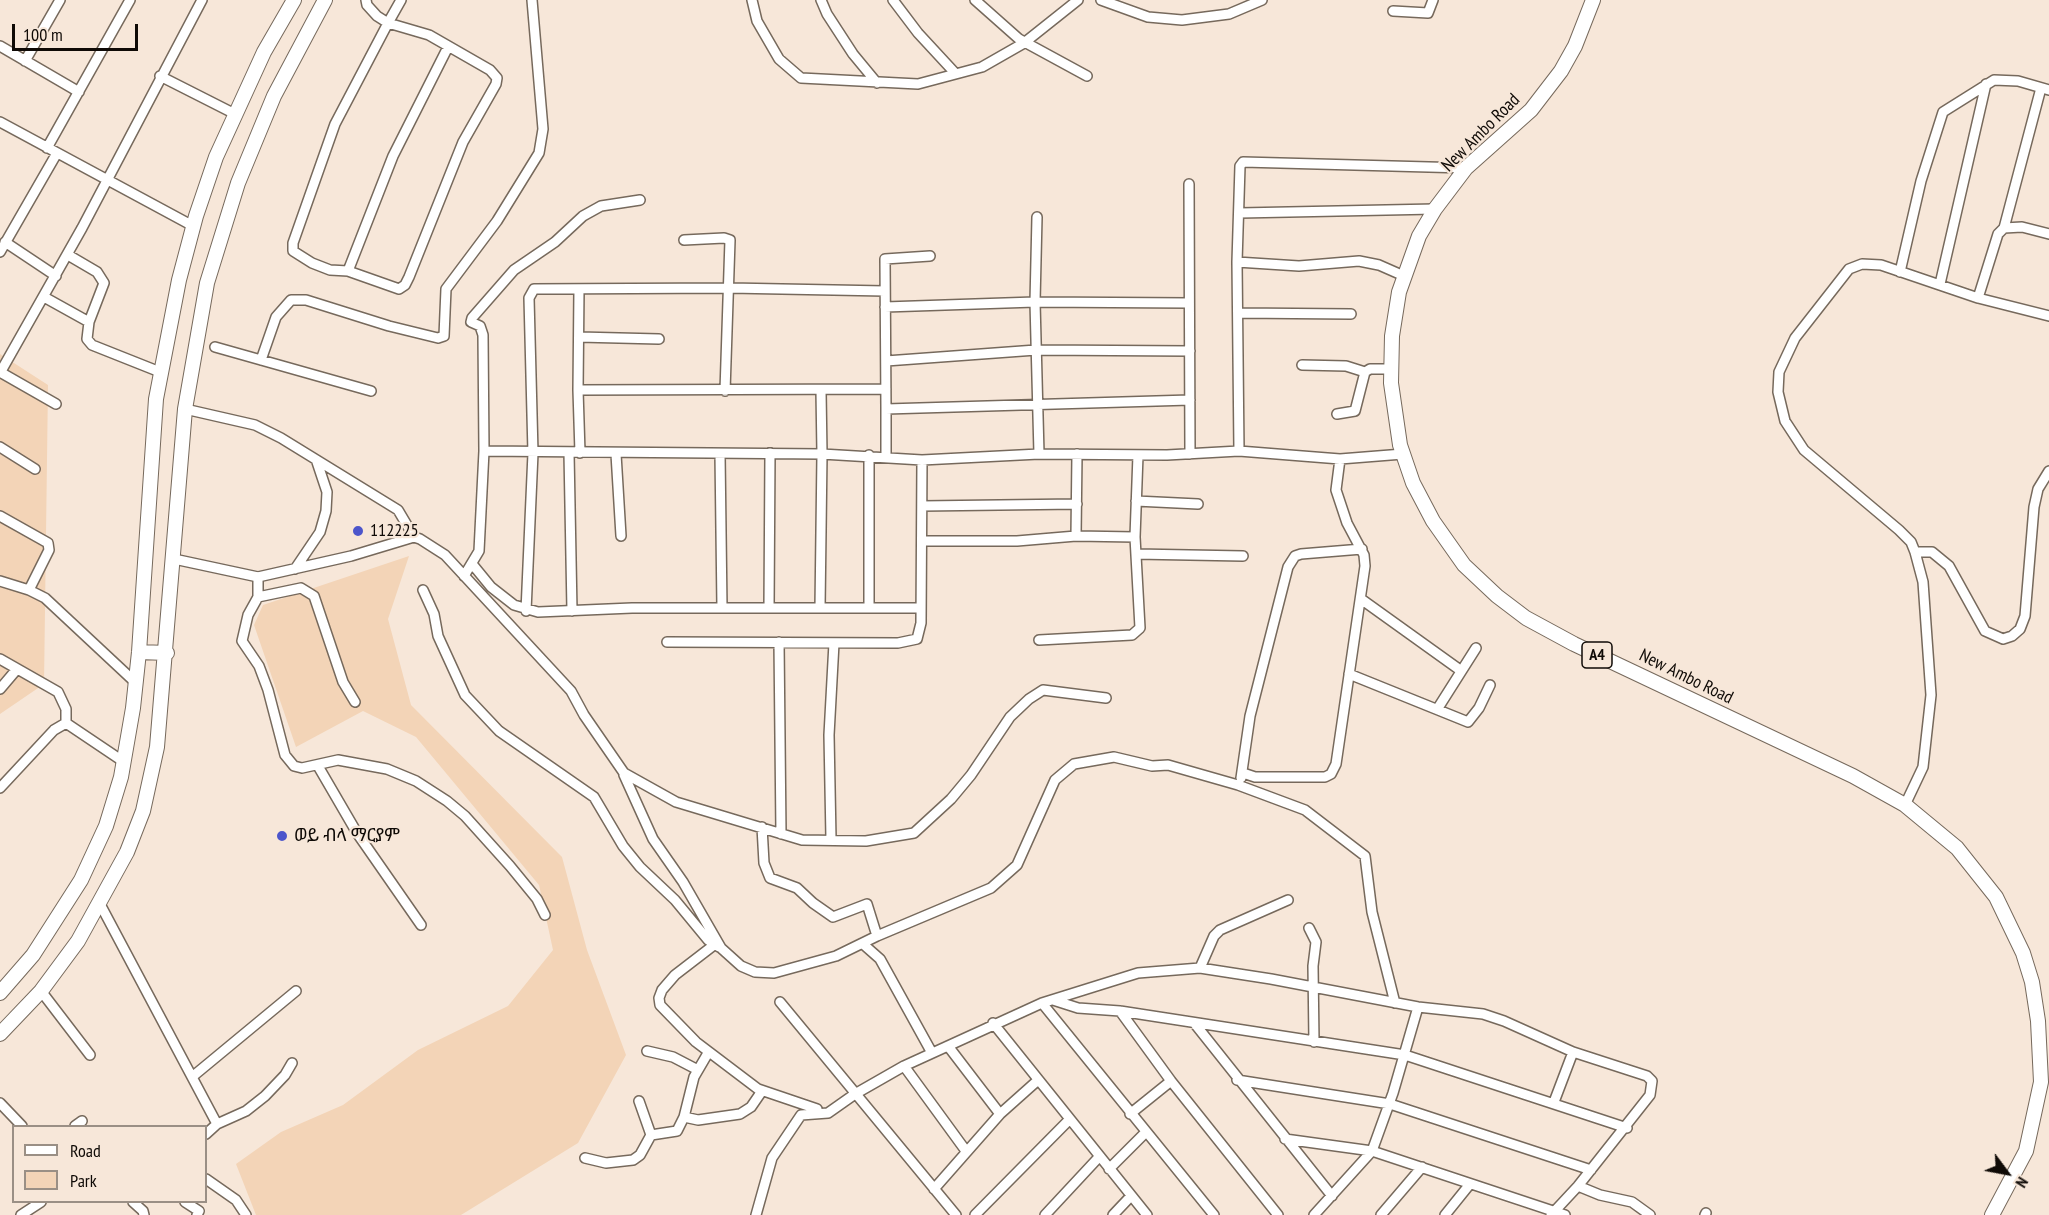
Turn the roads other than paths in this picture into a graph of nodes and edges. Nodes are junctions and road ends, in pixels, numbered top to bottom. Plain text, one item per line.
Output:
1 (60, 0) edge
2 (130, 0) edge
3 (202, 0) edge
4 (294, 0) edge
5 (325, 0) edge
6 (366, 0) edge
7 (401, 0) edge
8 (532, 0) edge
9 (752, 0) edge
10 (821, 0) edge
11 (893, 0) edge
12 (975, 0) edge
13 (1078, 0) edge
14 (1101, 0) edge
15 (1262, 0) edge
16 (1433, 0) edge
17 (1593, 0) edge
18 (1393, 11) dead end
19 (388, 23) junction
20 (1024, 43) junction
21 (0, 46) edge
22 (448, 47) junction
23 (25, 61) junction
24 (955, 74) junction
25 (160, 76) junction
26 (1087, 76) dead end
27 (877, 83) junction
28 (1986, 84) junction
29 (2045, 89) edge
30 (79, 92) junction
31 (235, 114) junction
32 (0, 123) edge
33 (47, 148) junction
34 (57, 153) junction
35 (1466, 168) junction
36 (105, 181) junction
37 (1189, 184) dead end
38 (640, 200) dead end
39 (1435, 209) junction
40 (1240, 213) junction
41 (1037, 217) dead end
42 (193, 226) junction
43 (2004, 228) junction
44 (2049, 234) edge
45 (684, 240) dead end
46 (5, 242) junction
47 (0, 252) edge
48 (68, 255) junction
49 (930, 256) dead end
50 (1237, 262) junction
51 (348, 271) junction
52 (1900, 272) junction
53 (56, 276) junction
54 (1404, 276) junction
55 (1940, 284) junction
56 (579, 288) junction
57 (730, 288) junction
58 (885, 291) junction
59 (44, 297) junction
60 (1978, 297) junction
61 (1035, 302) junction
62 (1189, 303) junction
63 (885, 307) junction
64 (1238, 313) junction
65 (1351, 314) dead end
66 (2049, 316) edge
67 (89, 322) junction
68 (579, 337) junction
69 (659, 339) dead end
70 (215, 347) dead end
71 (1036, 350) junction
72 (1190, 351) junction
73 (261, 360) junction
74 (886, 361) junction
75 (1302, 364) dead end
76 (1392, 369) junction
77 (160, 372) junction
78 (1365, 372) junction
79 (0, 373) edge
80 (886, 389) junction
81 (578, 390) junction
82 (371, 391) dead end
83 (725, 391) junction
84 (821, 391) junction
85 (1190, 400) junction
86 (56, 404) dead end
87 (1036, 404) junction
88 (185, 408) junction
89 (886, 409) junction
90 (1337, 414) dead end
91 (0, 447) edge
92 (484, 451) junction
93 (1239, 451) junction
94 (533, 453) junction
95 (569, 453) junction
96 (580, 453) junction
97 (770, 453) junction
98 (616, 454) junction
99 (720, 454) junction
100 (822, 454) junction
101 (1039, 454) junction
102 (1077, 454) junction
103 (1190, 454) junction
104 (1403, 454) junction
105 (869, 455) junction
106 (1138, 455) junction
107 (886, 456) junction
108 (1340, 459) junction
109 (922, 460) junction
110 (317, 462) junction
111 (35, 469) dead end
112 (2049, 471) edge
113 (1136, 501) junction
114 (1077, 504) junction
115 (1198, 504) dead end
116 (921, 506) junction
117 (0, 516) edge
118 (621, 536) dead end
119 (1076, 536) junction
120 (414, 537) junction
121 (1135, 537) junction
122 (922, 541) junction
123 (1362, 549) junction
124 (1915, 552) junction
125 (1136, 554) junction
126 (1243, 556) dead end
127 (174, 559) junction
128 (472, 565) junction
129 (294, 570) junction
130 (464, 576) junction
131 (258, 577) junction
132 (0, 581) edge
133 (29, 590) junction
134 (423, 590) dead end
135 (258, 597) junction
136 (1361, 599) junction
137 (722, 608) junction
138 (768, 608) junction
139 (820, 608) junction
140 (869, 608) junction
141 (921, 608) junction
142 (526, 611) junction
143 (572, 611) junction
144 (1039, 640) dead end
145 (667, 642) dead end
146 (779, 642) junction
147 (834, 643) junction
148 (1476, 648) dead end
149 (139, 652) junction
150 (167, 653) junction
151 (0, 659) edge
152 (16, 669) junction
153 (1460, 670) junction
154 (1349, 674) junction
155 (136, 683) junction
156 (1490, 685) dead end
157 (0, 689) edge
158 (1106, 698) dead end
159 (355, 702) dead end
160 (1438, 708) junction
161 (66, 723) junction
162 (124, 762) junction
163 (318, 766) junction
164 (1243, 773) junction
165 (624, 774) junction
166 (1238, 785) junction
167 (0, 788) edge
168 (1905, 805) junction
169 (762, 827) junction
170 (781, 834) junction
171 (831, 839) junction
172 (1288, 900) dead end
173 (100, 904) junction
174 (545, 915) dead end
175 (421, 926) dead end
176 (1309, 928) dead end
177 (877, 936) junction
178 (862, 944) junction
179 (718, 947) junction
180 (1200, 968) junction
181 (1313, 987) junction
182 (41, 991) junction
183 (296, 991) dead end
184 (0, 993) edge
185 (1053, 1000) junction
186 (780, 1002) dead end
187 (1042, 1003) junction
188 (1395, 1003) junction
189 (1418, 1007) junction
190 (1120, 1011) junction
191 (993, 1023) junction
192 (1196, 1024) junction
193 (0, 1034) edge
194 (1314, 1042) junction
195 (948, 1047) junction
196 (647, 1051) dead end
197 (1574, 1052) junction
198 (708, 1053) junction
199 (932, 1053) junction
200 (90, 1055) dead end
201 (1405, 1055) junction
202 (292, 1063) dead end
203 (904, 1066) junction
204 (2045, 1069) edge
205 (698, 1070) junction
206 (192, 1077) junction
207 (1238, 1080) junction
208 (1036, 1081) junction
209 (1171, 1081) junction
210 (762, 1091) junction
211 (855, 1094) junction
212 (639, 1101) dead end
213 (1554, 1102) junction
214 (0, 1103) edge
215 (1390, 1104) junction
216 (828, 1113) junction
217 (1000, 1114) junction
218 (1130, 1114) junction
219 (684, 1118) junction
220 (1069, 1120) junction
221 (217, 1124) junction
222 (21, 1125) edge
223 (1627, 1128) junction
224 (207, 1133) edge
225 (1145, 1133) junction
226 (651, 1135) junction
227 (1285, 1138) junction
228 (966, 1151) junction
229 (1372, 1151) junction
230 (1099, 1157) junction
231 (585, 1158) dead end
232 (1422, 1167) junction
233 (1108, 1169) junction
234 (1591, 1170) junction
235 (207, 1180) edge
236 (1470, 1184) junction
237 (1578, 1186) junction
238 (934, 1189) junction
239 (1131, 1196) junction
240 (1332, 1196) junction
241 (39, 1203) edge
242 (187, 1203) edge
243 (1552, 1213) edge
244 (21, 1215) edge
245 (197, 1215) edge
246 (246, 1215) edge
247 (756, 1215) edge
248 (956, 1215) edge
249 (975, 1215) edge
250 (1045, 1215) edge
251 (1113, 1215) edge
252 (1147, 1215) edge
253 (1214, 1215) edge
254 (1278, 1215) edge
255 (1314, 1215) edge
256 (1381, 1215) edge
257 (1446, 1215) edge
258 (1565, 1215) edge
259 (1650, 1215) edge
260 (1992, 1215) edge

1 - 23 street
2 - 30 street
3 - 25 street
4 - 31 main road
5 - 88 main road
6 - 19 street
7 - 19 street
8 - 73 street
9 - 27 street
10 - 27 street
11 - 24 street
12 - 20 street
13 - 20 street
14 - 15 street
16 - 18 street
17 - 35 main road, New Ambo Road / A4
19 - 22 street
19 - 51 street
20 - 24 street
20 - 26 street
21 - 23 street
22 - 51 street
22 - 51 street
23 - 30 street
24 - 27 street
25 - 31 street
25 - 36 street
28 - 29 street
28 - 52 street
28 - 55 street
29 - 43 street
30 - 33 street
31 - 42 main road
32 - 33 street
33 - 34 street
34 - 36 street
34 - 46 street
35 - 39 main road, New Ambo Road / A4
35 - 40 street
36 - 42 street
36 - 48 street
37 - 62 street
38 - 92 street
39 - 40 street
39 - 54 main road, New Ambo Road / A4
40 - 50 street
41 - 61 street
42 - 77 main road
43 - 44 street
43 - 60 street
45 - 57 street
46 - 47 street
46 - 53 street
48 - 53 street
48 - 67 street
49 - 58 street
50 - 54 street
50 - 64 street
52 - 55 street
52 - 124 street
53 - 59 street
54 - 76 main road, New Ambo Road / A4
55 - 60 street
56 - 57 street
56 - 68 street
56 - 94 street
57 - 58 street
57 - 83 street
58 - 63 street
59 - 67 street
59 - 79 street
60 - 66 street
61 - 62 street
61 - 63 street
61 - 71 street
62 - 72 street
63 - 74 street
64 - 65 street
64 - 93 street
67 - 77 street
68 - 69 street
68 - 81 street
70 - 73 street
71 - 72 street
71 - 74 street
71 - 87 street
72 - 85 street
73 - 82 street
74 - 80 street
75 - 78 street
76 - 78 street
76 - 104 main road, New Ambo Road / A4
77 - 149 main road
78 - 90 street
79 - 86 street
80 - 84 street
80 - 89 street
81 - 83 street
81 - 96 street
83 - 84 street
84 - 100 street
85 - 87 street
85 - 103 street
87 - 89 street
87 - 101 street
88 - 110 street
88 - 127 main road
89 - 107 street
91 - 111 street
92 - 94 street
92 - 128 street
93 - 103 street
93 - 108 street
94 - 95 street
94 - 142 street
95 - 96 street
95 - 143 street
96 - 98 street
97 - 99 street
97 - 100 street
97 - 138 street
98 - 99 street
98 - 118 street
99 - 137 street
100 - 105 street
100 - 139 street
101 - 102 street
101 - 109 street
102 - 106 street
102 - 114 street
103 - 106 street
104 - 108 street
104 - 168 main road, New Ambo Road / A4
105 - 107 street
105 - 140 street
106 - 113 street
107 - 109 street
108 - 123 street
109 - 116 street
110 - 120 street
110 - 129 street
112 - 124 street
113 - 115 street
113 - 121 street
114 - 116 street
114 - 119 street
116 - 122 street
117 - 133 street
119 - 121 street
119 - 122 street
120 - 129 street
120 - 130 street
121 - 125 street
122 - 141 street
123 - 136 street
123 - 164 street
124 - 168 street
125 - 126 street
125 - 144 street
127 - 131 street
127 - 150 main road
128 - 130 street
128 - 142 street
129 - 131 street
130 - 165 street
131 - 135 street
132 - 133 street
133 - 155 street
134 - 179 street
135 - 159 street
135 - 163 street
136 - 153 street
136 - 154 street
137 - 138 street
137 - 143 street
138 - 139 street
139 - 140 street
140 - 141 street
141 - 147 street
142 - 143 street
145 - 146 street
146 - 147 street
146 - 170 street
147 - 171 street
148 - 153 street
149 - 150 main road
149 - 155 main road
150 - 173 main road
151 - 152 street
152 - 157 street
152 - 161 street
153 - 160 street
154 - 160 street
154 - 164 street
155 - 162 main road
156 - 160 street
158 - 171 street
161 - 162 street
161 - 167 street
162 - 184 main road
163 - 174 street
163 - 175 street
164 - 166 street
165 - 169 street
165 - 179 street
166 - 177 street
166 - 188 street
168 - 204 main road, New Ambo Road / A4
169 - 170 street
169 - 177 street
170 - 171 street
172 - 180 street
173 - 182 main road
173 - 206 street
176 - 181 street
177 - 178 street
178 - 179 street
178 - 199 street
179 - 198 street
180 - 181 street
180 - 185 street
181 - 188 street
181 - 194 street
182 - 193 main road
182 - 200 street
183 - 206 street
185 - 187 street
185 - 190 street
186 - 211 street
187 - 191 street
187 - 218 street
188 - 189 street
189 - 197 street
189 - 201 street
190 - 192 street
190 - 209 street
191 - 195 street
191 - 208 street
192 - 194 street
192 - 207 street
194 - 201 street
195 - 199 street
195 - 217 street
196 - 205 street
197 - 213 street
197 - 223 street
198 - 205 street
198 - 210 street
199 - 203 street
201 - 213 street
201 - 215 street
202 - 221 street
203 - 211 street
203 - 228 street
204 - 260 main road, New Ambo Road / A4
205 - 219 street
206 - 221 street
207 - 215 street
207 - 227 street
208 - 217 street
208 - 220 street
209 - 218 street
209 - 254 street
210 - 216 street
210 - 219 street
211 - 216 street
211 - 238 street
212 - 226 street
213 - 223 street
214 - 222 street
215 - 229 street
215 - 234 street
216 - 247 street
217 - 228 street
218 - 225 street
219 - 226 street
220 - 230 street
220 - 249 street
221 - 224 street
223 - 234 street
225 - 233 street
225 - 253 street
226 - 231 street
227 - 229 street
227 - 240 street
228 - 238 street
229 - 232 street
229 - 240 street
230 - 233 street
230 - 250 street
232 - 236 street
232 - 256 street
233 - 239 street
234 - 237 street
235 - 246 street
236 - 243 street
236 - 257 street
237 - 243 street
237 - 259 street
238 - 248 street
239 - 251 street
239 - 252 street
240 - 255 street
241 - 244 street
242 - 245 street
243 - 258 street

